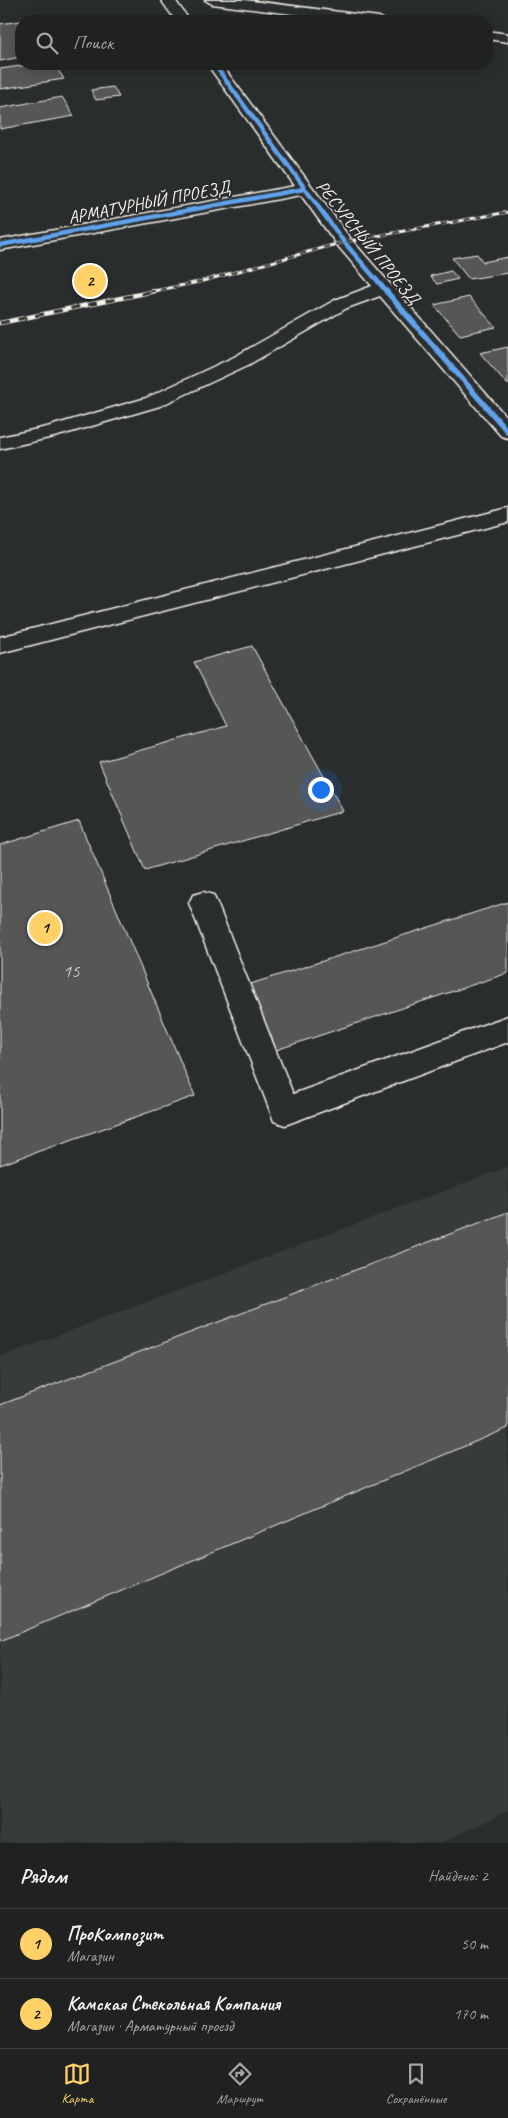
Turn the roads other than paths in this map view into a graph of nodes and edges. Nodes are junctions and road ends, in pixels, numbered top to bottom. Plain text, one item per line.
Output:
1 (168, 0) edge
2 (212, 0) edge
3 (179, 15) edge
4 (331, 15) edge
5 (493, 36) edge
6 (508, 38) edge
7 (218, 70) edge
8 (304, 188) junction
9 (0, 245) edge
10 (384, 288) junction
11 (508, 432) edge
12 (0, 444) edge
13 (508, 515) edge
14 (0, 645) edge
15 (204, 903) dead end
16 (508, 1029) edge

1 - 3 street
2 - 4 street
5 - 6 street
7 - 8 street, РЕСУРСНЫЙ ПРОЕЗД
8 - 9 street, АРМАТУРНЫЙ ПРОЕЗД
8 - 10 street, РЕСУРСНЫЙ ПРОЕЗД
10 - 11 street, РЕСУРСНЫЙ ПРОЕЗД
10 - 12 street
13 - 14 street
15 - 16 street

